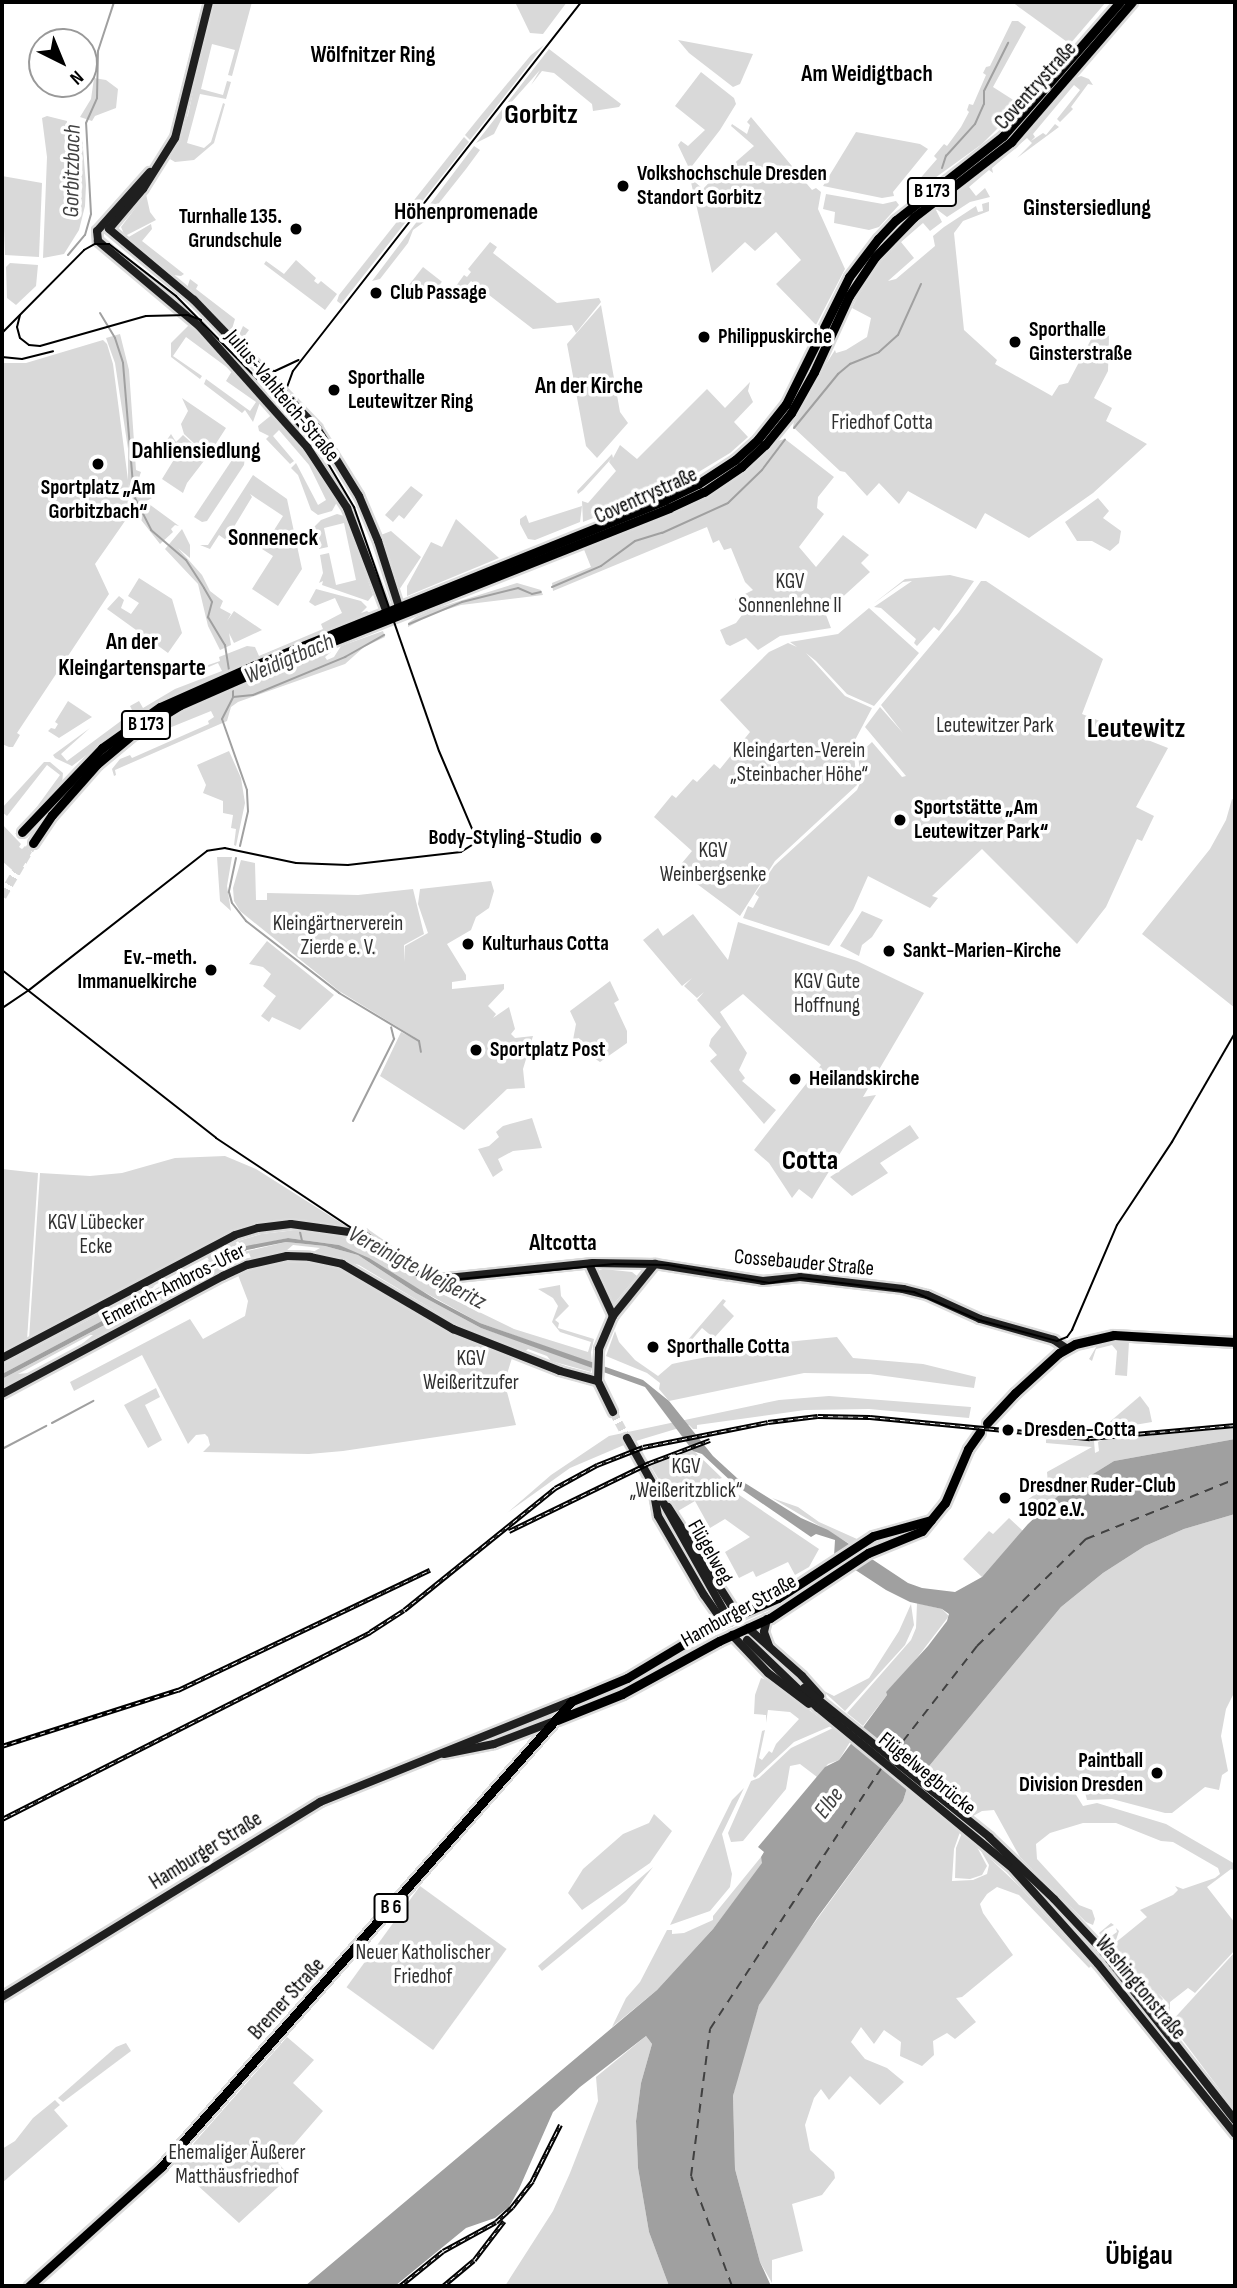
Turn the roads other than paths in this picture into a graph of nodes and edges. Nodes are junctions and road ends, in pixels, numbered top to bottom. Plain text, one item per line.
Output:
1 (209, 2) edge
2 (1120, 2) edge
3 (1132, 2) edge
4 (161, 160) junction
5 (347, 508) junction
6 (366, 512) junction
7 (400, 611) junction
8 (388, 616) junction
9 (75, 781) junction
10 (22, 832) tunnel mouth
11 (33, 843) tunnel mouth
12 (589, 1264) junction
13 (655, 1264) junction
14 (613, 1316) junction
15 (1235, 1342) edge
16 (1066, 1348) junction
17 (2, 1359) edge
18 (598, 1378) junction
19 (2, 1394) edge
20 (613, 1412) tunnel mouth
21 (987, 1423) dead end
22 (980, 1432) dead end
23 (627, 1438) tunnel mouth
24 (653, 1485) junction
25 (659, 1498) junction
26 (931, 1520) junction
27 (723, 1609) tunnel mouth
28 (738, 1616) junction
29 (767, 1619) junction
30 (723, 1622) junction
31 (748, 1628) junction
32 (732, 1635) junction
33 (747, 1640) tunnel mouth
34 (772, 1651) junction
35 (572, 1701) junction
36 (820, 1704) junction
37 (556, 1721) junction
38 (438, 1755) junction
39 (1014, 1865) junction
40 (2, 1997) edge
41 (1235, 2120) edge
42 (1235, 2134) edge
43 (29, 2286) edge

1 - 4 main road
2 - 7 main road, Coventrystraße / B 173
3 - 7 main road, Coventrystraße / B 173
4 - 5 main road, Julius-Vahlteich-Straße
4 - 6 main road, Julius-Vahlteich-Straße
5 - 6 main road
5 - 8 main road, Julius-Vahlteich-Straße
6 - 7 main road, Julius-Vahlteich-Straße
7 - 8 main road, Coventrystraße / B 173
8 - 9 main road, Coventrystraße / B 173
9 - 10 main road, Coventrystraße / B 173
9 - 11 main road, Coventrystraße / B 173
12 - 13 main road
12 - 14 main road
12 - 17 main road, Emerich-Ambros-Ufer
13 - 14 main road
13 - 16 main road, Cossebauder Straße
14 - 18 main road
15 - 16 main road
16 - 21 main road
18 - 19 main road, Emerich-Ambros-Ufer
18 - 20 main road
22 - 26 main road, Hamburger Straße / B 6
23 - 24 main road, Flügelweg
24 - 25 main road, Flügelweg
24 - 30 main road
25 - 27 main road, Flügelweg
25 - 28 main road
26 - 28 main road, Hamburger Straße / B 6
26 - 29 main road, Hamburger Straße / B 6
28 - 30 main road, Hamburger Straße / B 6
28 - 31 main road
29 - 31 main road, Hamburger Straße / B 6
29 - 34 main road
30 - 32 main road
30 - 35 main road, Hamburger Straße / B 6
31 - 32 main road, Hamburger Straße / B 6
31 - 34 main road
32 - 36 main road
32 - 37 main road, Hamburger Straße / B 6
33 - 36 main road
34 - 36 main road
35 - 37 main road, Hamburger Straße / B 6
35 - 38 main road, Hamburger Straße
36 - 39 main road, Flügelwegbrücke
37 - 38 main road, Hamburger Straße
37 - 43 main road, Bremer Straße / B 6
38 - 40 main road, Hamburger Straße
39 - 41 main road, Washingtonstraße
39 - 42 main road, Washingtonstraße

